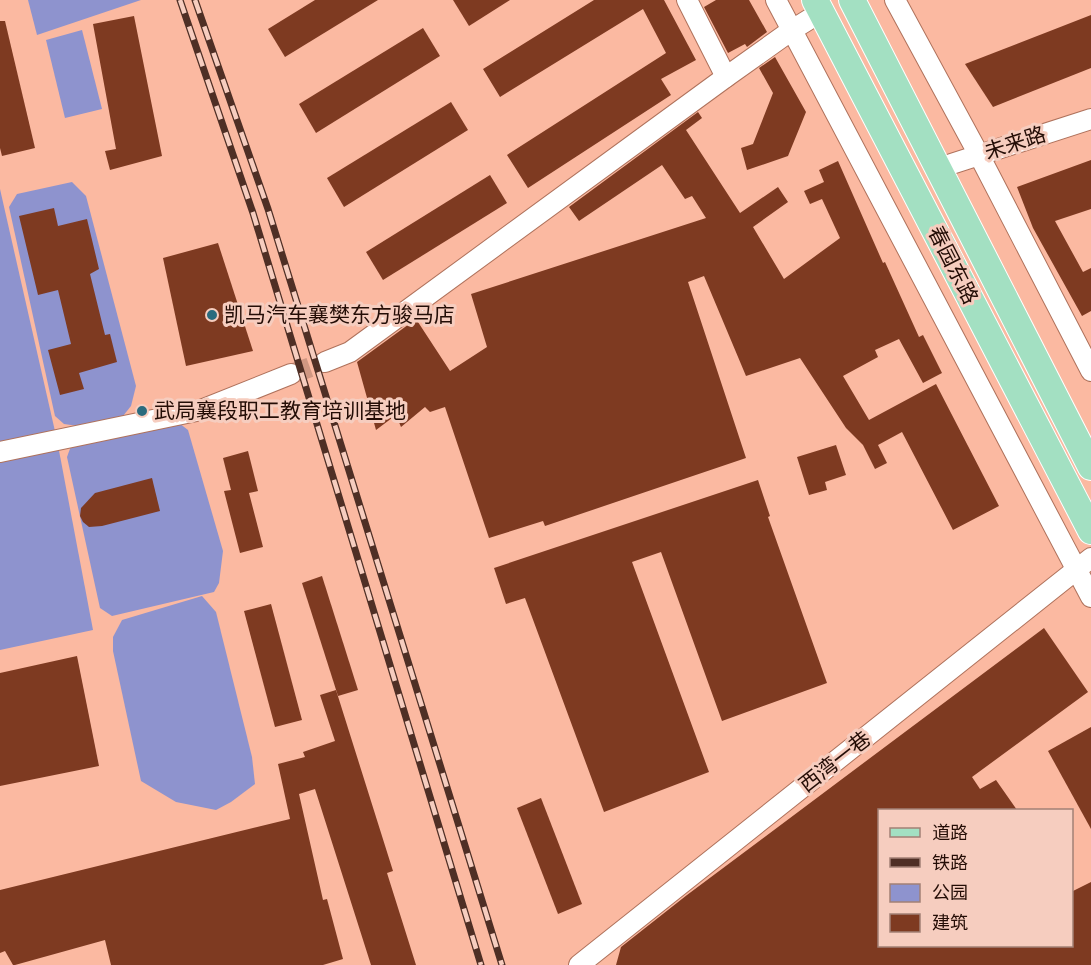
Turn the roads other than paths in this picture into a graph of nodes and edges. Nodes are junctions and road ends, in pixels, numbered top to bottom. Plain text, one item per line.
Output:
1 (687, 0) edge
2 (776, 0) edge
3 (852, 0) edge
4 (895, 0) edge
5 (818, 6) edge
6 (792, 30) junction
7 (726, 77) junction
8 (1091, 119) edge
9 (884, 132) junction
10 (855, 149) junction
11 (979, 155) junction
12 (939, 168) junction
13 (974, 307) junction
14 (946, 322) junction
15 (325, 362) tunnel mouth
16 (1091, 371) edge
17 (291, 374) tunnel mouth
18 (0, 452) edge
19 (1091, 467) edge
20 (1091, 531) edge
21 (1084, 564) edge
22 (1091, 597) edge
23 (579, 965) edge

1 - 7 street
2 - 6 street
3 - 12 main road, 春园东路
4 - 11 street
5 - 6 street
5 - 9 main road, 春园东路
6 - 7 street
6 - 10 street
7 - 15 street
8 - 11 street, 未来路
9 - 10 street
9 - 13 main road, 春园东路
10 - 14 street
11 - 12 street, 未来路
11 - 16 street
12 - 19 main road, 春园东路
13 - 14 street
13 - 20 main road, 春园东路
14 - 21 street
17 - 18 street
21 - 22 street
21 - 23 street, 西湾一巷

